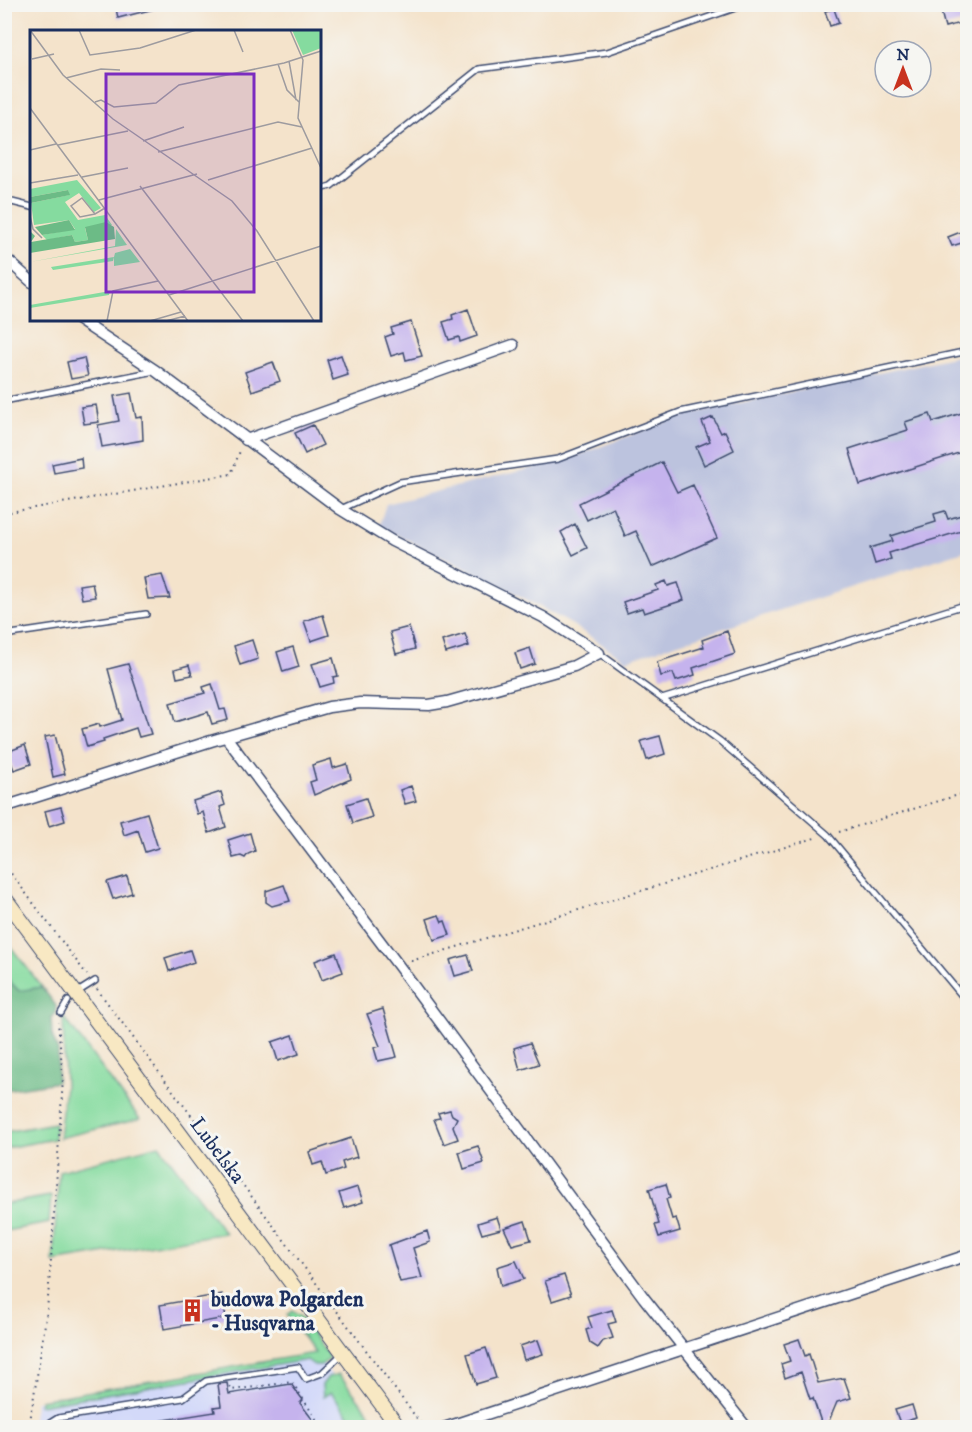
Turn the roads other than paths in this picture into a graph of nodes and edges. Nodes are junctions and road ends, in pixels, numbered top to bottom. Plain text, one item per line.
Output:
1 (747, 4) edge
2 (321, 189) edge
3 (4, 200) edge
4 (30, 206) edge
5 (4, 257) edge
6 (30, 280) edge
7 (81, 321) edge
8 (513, 345) dead end
9 (968, 351) edge
10 (156, 371) junction
11 (4, 401) edge
12 (246, 440) junction
13 (340, 509) junction
14 (968, 604) edge
15 (146, 614) dead end
16 (4, 635) edge
17 (599, 653) junction
18 (662, 699) junction
19 (226, 737) junction
20 (4, 807) edge
21 (4, 897) edge
22 (94, 982) road end
23 (72, 997) junction
24 (968, 1004) edge
25 (61, 1013) road end
26 (968, 1255) edge
27 (684, 1348) junction
28 (344, 1353) junction
29 (42, 1428) edge
30 (399, 1428) edge
31 (444, 1428) edge
32 (747, 1428) edge

1 - 2 lane
3 - 4 lane
5 - 6 street
7 - 10 street
8 - 12 street
9 - 13 lane
10 - 11 lane
10 - 12 street
12 - 13 street
13 - 17 street
14 - 18 lane
15 - 16 lane
17 - 18 lane
17 - 19 street
18 - 24 lane
19 - 20 street
19 - 27 street
21 - 23 main road, Lubelska
22 - 23 lane
23 - 25 lane
23 - 28 main road, Lubelska
26 - 27 street
27 - 31 street
27 - 32 street
28 - 29 lane
28 - 30 main road, Lubelska

